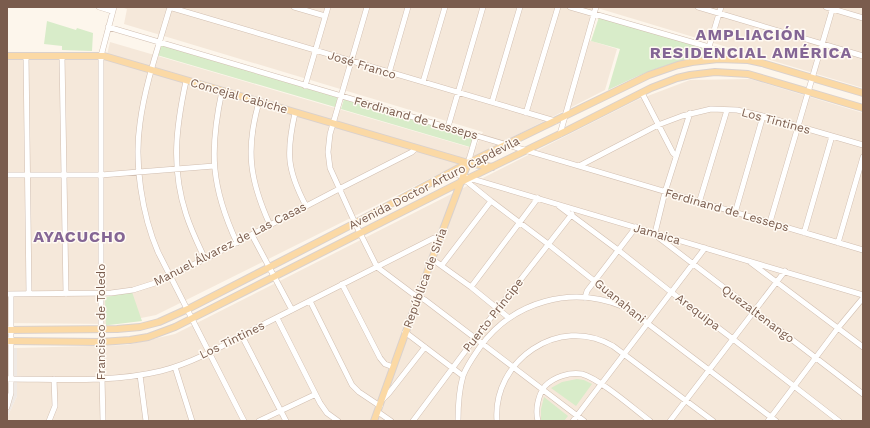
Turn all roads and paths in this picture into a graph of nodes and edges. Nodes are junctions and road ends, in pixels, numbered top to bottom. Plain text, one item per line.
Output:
1 (99, 7) edge
2 (169, 7) edge
3 (294, 7) edge
4 (328, 7) edge
5 (367, 7) edge
6 (408, 7) edge
7 (445, 7) edge
8 (483, 7) edge
9 (520, 7) edge
10 (558, 7) edge
11 (570, 7) edge
12 (596, 7) edge
13 (698, 7) edge
14 (721, 7) edge
15 (826, 7) edge
16 (833, 8) edge
17 (113, 9) edge
18 (719, 13) junction
19 (594, 14) junction
20 (325, 16) junction
21 (863, 18) edge
22 (108, 27) junction
23 (159, 42) junction
24 (822, 44) junction
25 (709, 46) junction
26 (315, 50) junction
27 (7, 56) edge
28 (26, 56) junction
29 (62, 56) junction
30 (101, 56) junction
31 (863, 56) edge
32 (742, 60) junction
33 (352, 61) junction
34 (152, 71) junction
35 (389, 73) junction
36 (812, 78) junction
37 (186, 81) junction
38 (423, 82) junction
39 (305, 86) junction
40 (222, 91) junction
41 (808, 91) junction
42 (458, 92) junction
43 (642, 93) junction
44 (863, 93) edge
45 (342, 96) junction
46 (259, 102) junction
47 (492, 102) junction
48 (863, 108) edge
49 (727, 110) junction
50 (295, 113) junction
51 (526, 113) junction
52 (690, 114) junction
53 (565, 116) junction
54 (763, 116) junction
55 (555, 121) junction
56 (333, 124) junction
57 (658, 125) junction
58 (798, 126) junction
59 (448, 127) junction
60 (560, 134) junction
61 (476, 136) junction
62 (832, 136) junction
63 (507, 145) junction
64 (863, 145) edge
65 (416, 148) junction
66 (526, 151) junction
67 (676, 156) junction
68 (863, 157) edge
69 (468, 163) junction
70 (214, 166) junction
71 (579, 166) junction
72 (494, 167) junction
73 (177, 170) junction
74 (139, 172) junction
75 (452, 173) junction
76 (7, 175) edge
77 (27, 175) junction
78 (64, 175) junction
79 (101, 175) junction
80 (465, 179) junction
81 (339, 189) junction
82 (665, 192) junction
83 (538, 198) junction
84 (491, 201) junction
85 (700, 202) junction
86 (556, 204) junction
87 (306, 206) junction
88 (574, 209) junction
89 (735, 213) junction
90 (571, 215) junction
91 (770, 222) junction
92 (355, 223) junction
93 (520, 223) junction
94 (270, 225) junction
95 (636, 227) junction
96 (655, 233) junction
97 (804, 233) junction
98 (360, 234) junction
99 (252, 235) junction
100 (440, 238) junction
101 (237, 243) junction
102 (838, 243) junction
103 (548, 244) junction
104 (705, 248) junction
105 (618, 250) junction
106 (863, 250) edge
107 (432, 258) junction
108 (205, 259) junction
109 (748, 260) junction
110 (693, 264) junction
111 (442, 265) junction
112 (269, 267) junction
113 (377, 267) junction
114 (785, 271) junction
115 (170, 277) junction
116 (275, 277) junction
117 (595, 281) junction
118 (777, 282) junction
119 (342, 284) junction
120 (471, 287) junction
121 (671, 292) junction
122 (9, 294) edge
123 (29, 294) junction
124 (66, 294) junction
125 (101, 294) junction
126 (418, 296) junction
127 (585, 298) junction
128 (863, 298) edge
129 (310, 301) junction
130 (498, 308) junction
131 (187, 309) junction
132 (292, 310) junction
133 (631, 310) junction
134 (754, 311) junction
135 (277, 318) junction
136 (509, 318) junction
137 (192, 319) junction
138 (647, 323) junction
139 (838, 328) junction
140 (9, 330) edge
141 (101, 330) junction
142 (405, 332) junction
143 (242, 336) junction
144 (475, 338) junction
145 (733, 339) junction
146 (9, 341) edge
147 (101, 342) junction
148 (482, 344) junction
149 (425, 347) junction
150 (863, 347) edge
151 (209, 353) junction
152 (624, 354) junction
153 (816, 358) junction
154 (175, 367) junction
155 (513, 367) junction
156 (393, 368) junction
157 (452, 368) junction
158 (709, 370) junction
159 (140, 375) junction
160 (463, 376) junction
161 (9, 379) edge
162 (54, 379) junction
163 (102, 379) junction
164 (601, 384) junction
165 (795, 386) junction
166 (542, 390) junction
167 (863, 394) edge
168 (314, 395) junction
169 (383, 399) junction
170 (686, 400) junction
171 (7, 406) edge
172 (379, 409) junction
173 (280, 410) junction
174 (577, 416) junction
175 (769, 419) edge
176 (49, 421) edge
177 (103, 421) edge
178 (146, 421) edge
179 (192, 421) edge
180 (244, 421) edge
181 (259, 421) edge
182 (286, 421) edge
183 (338, 421) edge
184 (374, 421) edge
185 (391, 421) edge
186 (413, 421) edge
187 (458, 421) edge
188 (497, 421) edge
189 (538, 421) edge
190 (572, 421) edge
191 (584, 421) edge
192 (650, 421) edge
193 (670, 421) edge
194 (713, 421) edge
195 (776, 421) edge
196 (839, 421) edge

1 - 17 street
2 - 23 street
2 - 26 street, José Franco
3 - 20 street
4 - 20 street
5 - 33 street
6 - 35 street
7 - 38 street
8 - 42 street
9 - 47 street
10 - 51 street
11 - 19 street
12 - 19 street
13 - 18 street
14 - 18 street
15 - 16 street
16 - 21 street
16 - 24 street
17 - 22 street, Francisco de Toledo
18 - 24 street
18 - 25 street
19 - 25 street
19 - 53 street
20 - 26 street
22 - 23 street, Ferdinand de Lesseps
22 - 30 street, Francisco de Toledo
23 - 34 street
23 - 39 street, Ferdinand de Lesseps
24 - 31 street
24 - 36 street
25 - 32 street
26 - 33 street, José Franco
26 - 39 street
27 - 28 main road, Concejal Cabiche
28 - 29 main road, Concejal Cabiche
28 - 77 street
29 - 30 main road, Concejal Cabiche
29 - 78 street
30 - 34 main road, Concejal Cabiche
30 - 79 street, Francisco de Toledo
32 - 36 main road, Avenida Doctor Arturo Capdevila
32 - 53 main road, Avenida Doctor Arturo Capdevila
33 - 35 street, José Franco
33 - 45 street
34 - 37 main road, Concejal Cabiche
34 - 74 street
35 - 38 street, José Franco
36 - 41 street
36 - 44 main road, Avenida Doctor Arturo Capdevila
37 - 40 main road, Concejal Cabiche
37 - 73 street
38 - 42 street, José Franco
39 - 45 street, Ferdinand de Lesseps
40 - 46 main road, Concejal Cabiche
40 - 70 street
41 - 43 main road, Avenida Doctor Arturo Capdevila
41 - 48 main road, Avenida Doctor Arturo Capdevila
41 - 58 street
42 - 47 street, José Franco
42 - 59 street
43 - 57 street
43 - 60 main road, Avenida Doctor Arturo Capdevila
45 - 56 street
45 - 59 street, Ferdinand de Lesseps
46 - 50 main road, Concejal Cabiche
46 - 94 street
47 - 51 street, José Franco
49 - 52 street, Los Tintines
49 - 54 street, Los Tintines
49 - 85 street
50 - 56 main road, Concejal Cabiche
50 - 87 street
51 - 55 street, José Franco
52 - 57 street, Los Tintines
52 - 67 street
53 - 55 main road, Avenida Doctor Arturo Capdevila
53 - 60 street
54 - 58 street, Los Tintines
54 - 89 street
55 - 63 main road, Avenida Doctor Arturo Capdevila
56 - 65 main road, Concejal Cabiche
56 - 81 street
57 - 67 street
57 - 71 street, Los Tintines
58 - 62 street, Los Tintines
58 - 91 street
59 - 61 street, Ferdinand de Lesseps
60 - 66 main road, Avenida Doctor Arturo Capdevila
61 - 63 street, Ferdinand de Lesseps
61 - 69 street, República de Siria
62 - 64 street, Los Tintines
62 - 97 street
63 - 66 street, Ferdinand de Lesseps
63 - 69 main road, Avenida Doctor Arturo Capdevila
65 - 69 main road, Concejal Cabiche
65 - 81 street, Manuel Álvarez de Las Casas
66 - 71 street, Ferdinand de Lesseps
66 - 72 main road, Avenida Doctor Arturo Capdevila
67 - 82 street
68 - 102 street
69 - 72 main road, Concejal Cabiche
69 - 75 main road, Avenida Doctor Arturo Capdevila
69 - 80 main road, República de Siria
70 - 73 street
70 - 101 street
71 - 82 street, Ferdinand de Lesseps
72 - 80 main road, Avenida Doctor Arturo Capdevila
73 - 74 street
73 - 108 street
74 - 79 street
74 - 115 street
75 - 80 street, Jamaica
75 - 92 main road, Avenida Doctor Arturo Capdevila
76 - 77 street
77 - 78 street
77 - 123 street
78 - 79 street
78 - 124 street
79 - 125 street, Francisco de Toledo
80 - 83 street, Jamaica
80 - 84 street, Guanahani
80 - 98 main road, Avenida Doctor Arturo Capdevila
80 - 100 main road, República de Siria
81 - 87 street, Manuel Álvarez de Las Casas
81 - 92 street
82 - 85 street, Ferdinand de Lesseps
82 - 96 street
83 - 86 street, Jamaica
83 - 93 street
84 - 93 street, Guanahani
84 - 111 street
85 - 89 street, Ferdinand de Lesseps
86 - 88 street, Jamaica
86 - 90 street, Arequipa
87 - 94 street, Manuel Álvarez de Las Casas
88 - 90 street, Puerto Príncipe
88 - 95 street, Jamaica
89 - 91 street, Ferdinand de Lesseps
90 - 103 street, Puerto Príncipe
90 - 105 street, Arequipa
91 - 97 street, Ferdinand de Lesseps
92 - 98 street
92 - 112 main road, Avenida Doctor Arturo Capdevila
93 - 103 street, Guanahani
93 - 120 street
94 - 99 street, Manuel Álvarez de Las Casas
95 - 96 street, Jamaica
95 - 105 street
96 - 104 street, Jamaica
96 - 110 street, Quezaltenango
97 - 102 street, Ferdinand de Lesseps
98 - 113 street
98 - 116 main road, Avenida Doctor Arturo Capdevila
99 - 101 street, Manuel Álvarez de Las Casas
99 - 112 street
100 - 107 main road, República de Siria
100 - 113 street, Los Tintines
101 - 108 street, Manuel Álvarez de Las Casas
102 - 106 street, Ferdinand de Lesseps
103 - 117 street, Guanahani
103 - 130 street, Puerto Príncipe
104 - 109 street, Jamaica
104 - 110 street
105 - 117 street
105 - 121 street, Arequipa
107 - 111 street
107 - 126 main road, República de Siria
108 - 115 street, Manuel Álvarez de Las Casas
109 - 114 street, Jamaica
109 - 118 street
110 - 121 street
110 - 134 street, Quezaltenango
111 - 120 street
112 - 116 street
112 - 131 main road, Avenida Doctor Arturo Capdevila
113 - 119 street, Los Tintines
113 - 126 street
114 - 118 street
114 - 128 street, Jamaica
115 - 125 street, Manuel Álvarez de Las Casas
115 - 131 street
116 - 132 street
116 - 137 main road, Avenida Doctor Arturo Capdevila
117 - 127 street
117 - 133 street, Guanahani
118 - 134 street
118 - 139 street
119 - 129 street, Los Tintines
119 - 156 street
120 - 130 street
121 - 138 street
121 - 145 street, Arequipa
122 - 123 street, Manuel Álvarez de Las Casas
122 - 140 street
123 - 124 street, Manuel Álvarez de Las Casas
124 - 125 street, Manuel Álvarez de Las Casas
125 - 141 street, Francisco de Toledo
126 - 142 main road, República de Siria
126 - 144 street
127 - 133 street
127 - 136 street
128 - 139 street
129 - 132 street, Los Tintines
129 - 172 street
130 - 136 street
130 - 144 street, Puerto Príncipe
131 - 137 street
131 - 141 main road, Avenida Doctor Arturo Capdevila
132 - 135 street, Los Tintines
133 - 138 street, Guanahani
134 - 145 street
134 - 153 street, Quezaltenango
135 - 143 street, Los Tintines
135 - 168 street
136 - 148 street
137 - 147 main road, Avenida Doctor Arturo Capdevila
137 - 151 street
138 - 152 street
138 - 158 street, Guanahani
139 - 150 street
139 - 153 street
140 - 141 main road, Avenida Doctor Arturo Capdevila
140 - 146 street
141 - 147 street, Francisco de Toledo
142 - 149 street
142 - 156 main road, República de Siria
143 - 151 street, Los Tintines
143 - 173 street
144 - 148 street
144 - 157 street, Puerto Príncipe
145 - 158 street
145 - 165 street, Arequipa
146 - 147 main road, Avenida Doctor Arturo Capdevila
146 - 161 street
147 - 163 street, Francisco de Toledo
148 - 155 street
148 - 160 street
149 - 157 street
149 - 169 street
151 - 154 street, Los Tintines
151 - 180 street
152 - 155 street
152 - 164 street
152 - 170 street
153 - 165 street
153 - 167 street, Quezaltenango
154 - 159 street, Los Tintines
154 - 179 street
155 - 166 street
155 - 188 street
156 - 169 main road, República de Siria
157 - 160 street
157 - 186 street, Puerto Príncipe
158 - 170 street
158 - 175 street, Guanahani
159 - 163 street, Los Tintines
159 - 178 street
160 - 187 street
161 - 162 street, Los Tintines
161 - 171 street
162 - 163 street, Los Tintines
162 - 176 street
163 - 177 street, Francisco de Toledo
164 - 166 street
164 - 174 street
164 - 192 street
165 - 175 street
165 - 196 street, Arequipa
166 - 174 street
166 - 189 street
168 - 173 street
168 - 183 street
169 - 172 main road, República de Siria
170 - 193 street
170 - 194 street
172 - 184 main road, República de Siria
172 - 185 street
173 - 181 street
173 - 182 street
174 - 190 street
174 - 191 street
175 - 195 street, Guanahani

